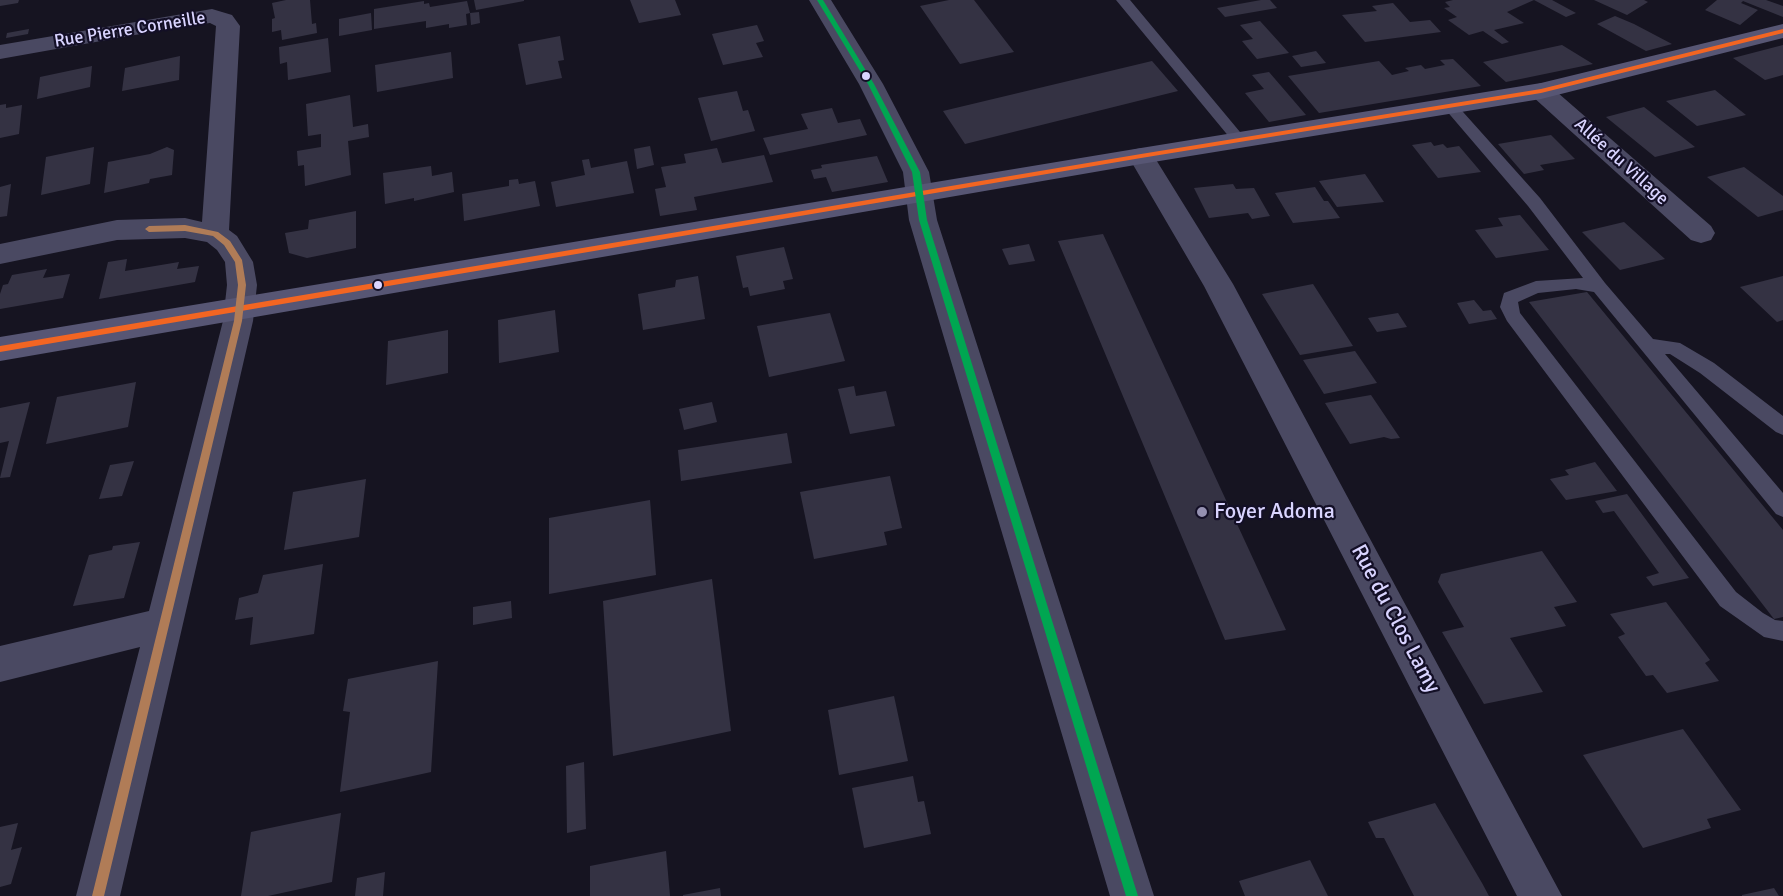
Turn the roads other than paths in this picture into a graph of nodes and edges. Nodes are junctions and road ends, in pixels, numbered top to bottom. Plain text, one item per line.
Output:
1 (820, 0) edge
2 (1123, 0) edge
3 (1783, 31) edge
4 (0, 52) edge
5 (1541, 91) junction
6 (1450, 106) junction
7 (1239, 141) junction
8 (1141, 156) junction
9 (920, 194) junction
10 (1701, 233) dead end
11 (215, 234) junction
12 (0, 254) edge
13 (1599, 287) junction
14 (240, 309) junction
15 (1647, 345) junction
16 (0, 349) edge
17 (1783, 427) edge
18 (1783, 508) edge
19 (165, 624) junction
20 (1783, 631) edge
21 (0, 664) edge
22 (98, 896) edge
23 (1132, 896) edge
24 (1540, 896) edge

1 - 9 street
2 - 7 lane
3 - 5 main road
4 - 11 street, Rue Pierre Corneille
5 - 6 main road
5 - 10 street, Allée du Village
6 - 7 main road
6 - 13 lane
7 - 8 main road
8 - 9 main road
8 - 24 street, Rue du Clos Lamy
9 - 14 main road
9 - 23 street
11 - 12 street
11 - 14 street
13 - 15 lane
13 - 20 lane
14 - 16 main road
14 - 19 street
15 - 17 lane
15 - 18 lane
19 - 21 street
19 - 22 street

